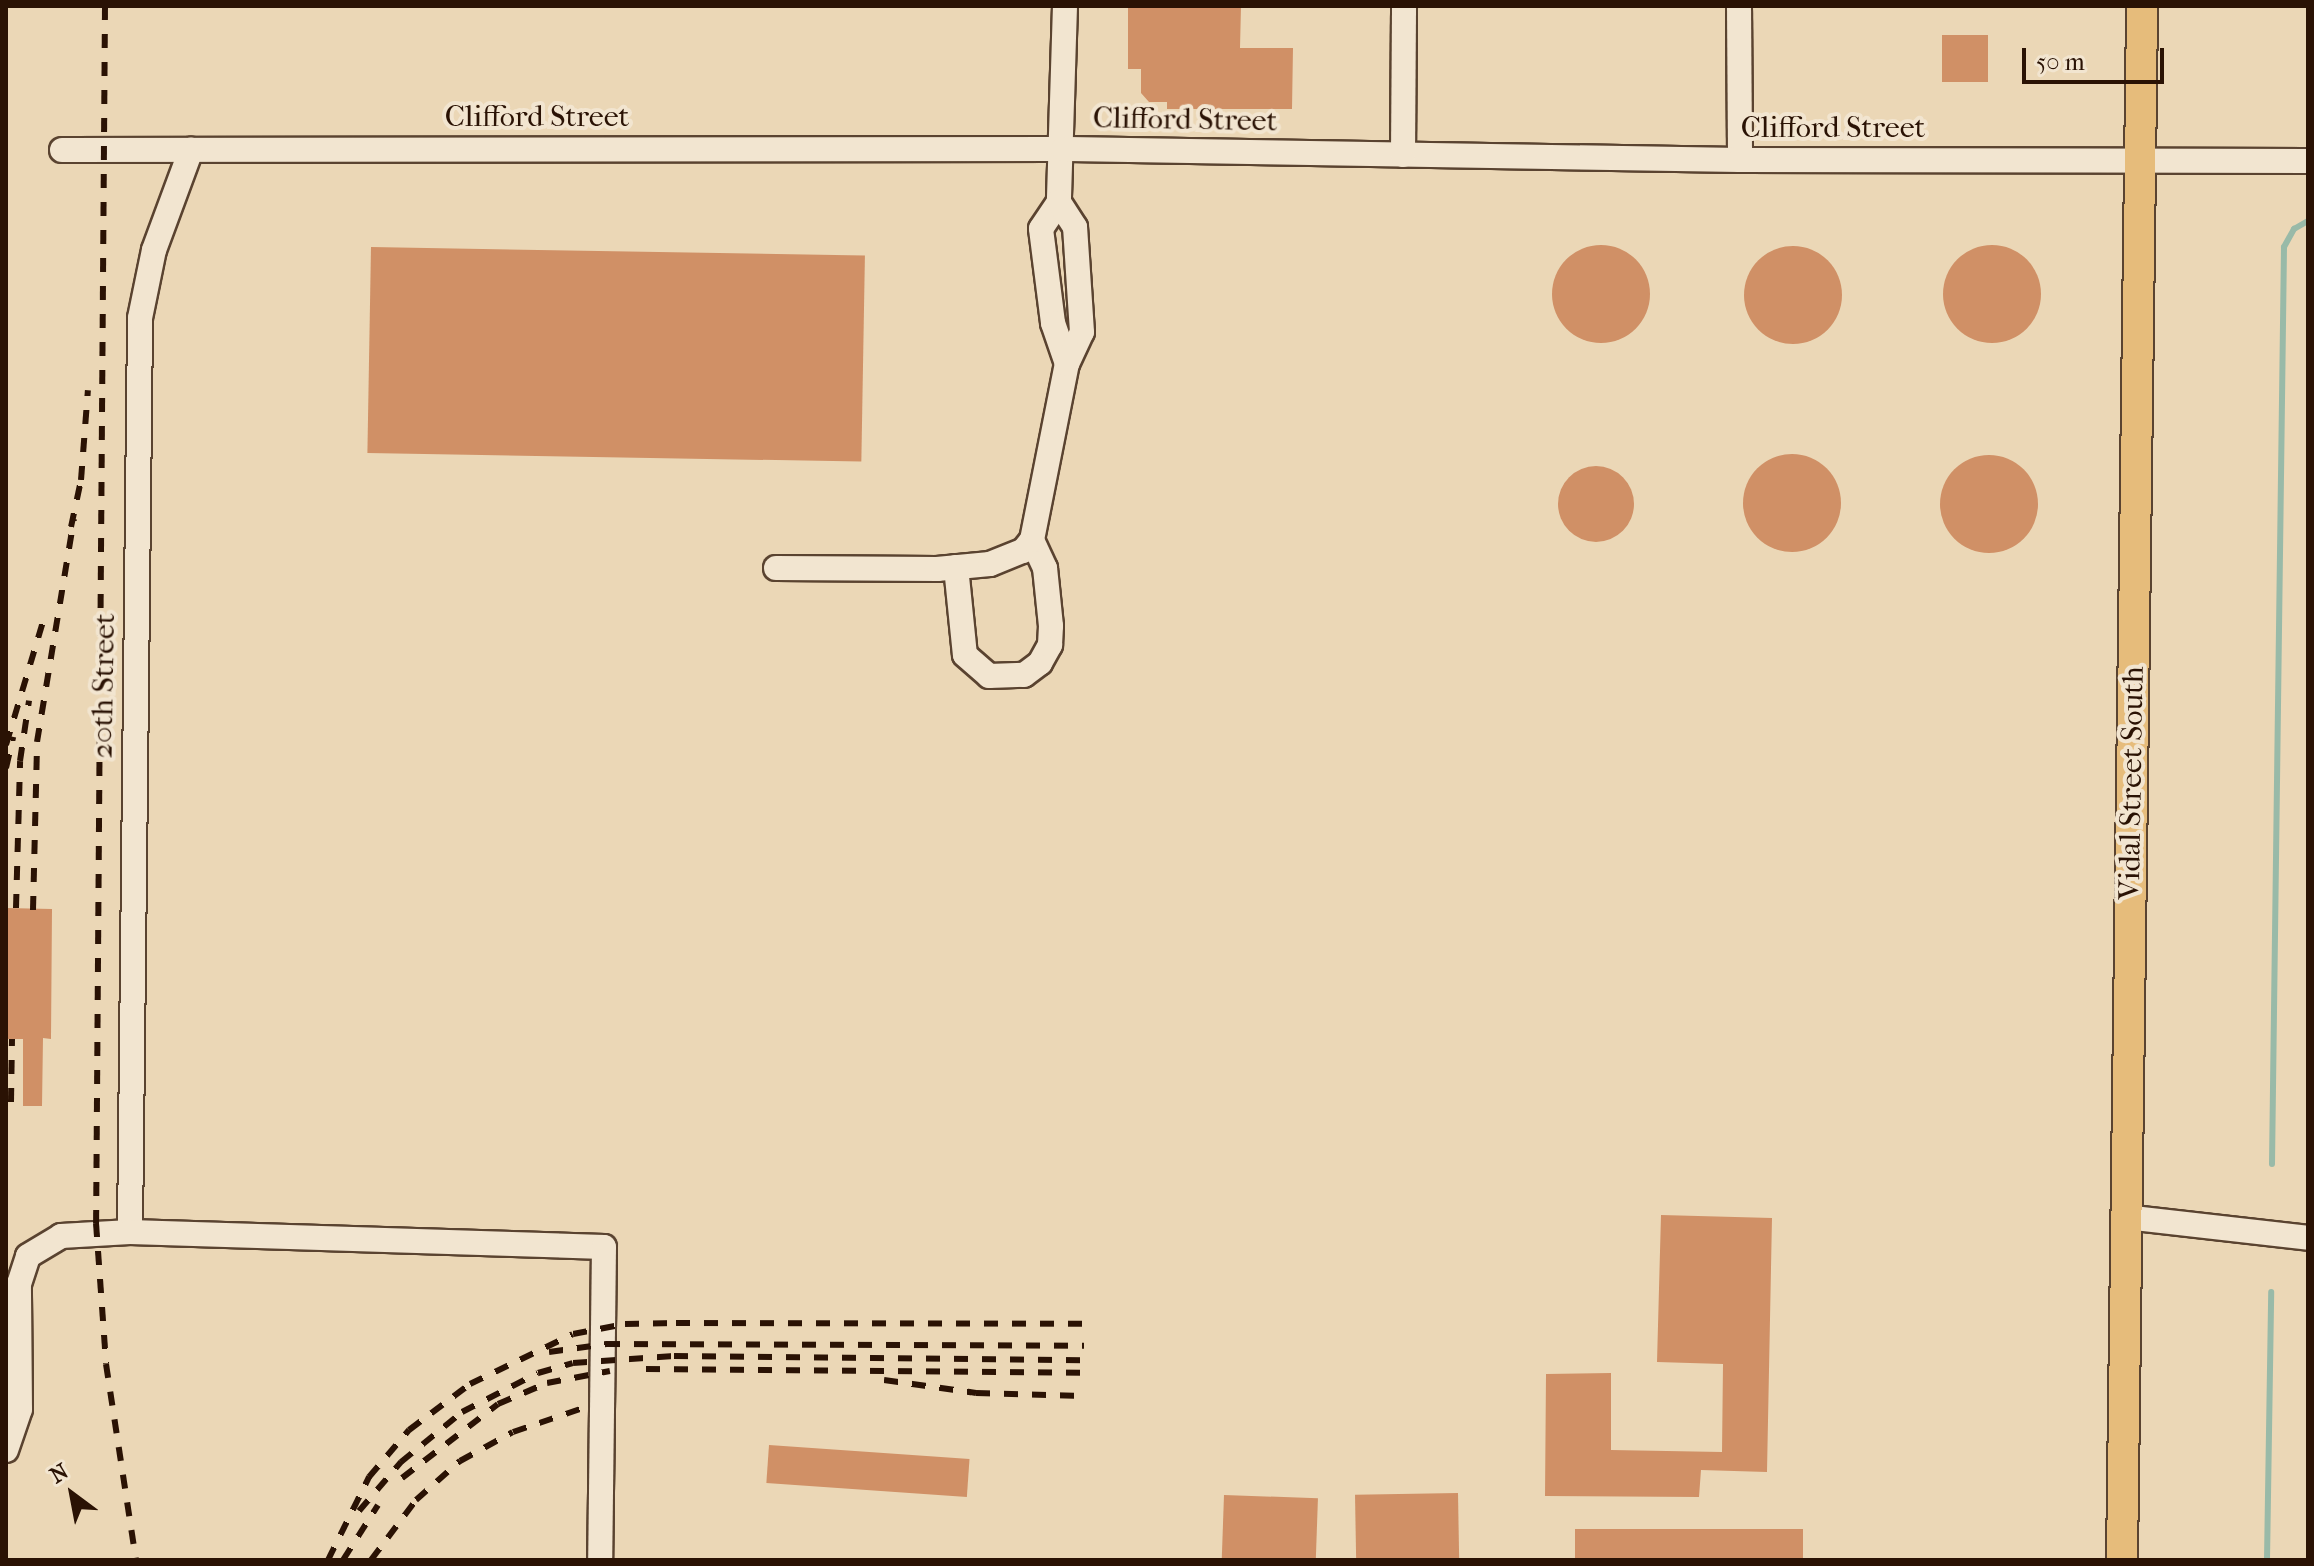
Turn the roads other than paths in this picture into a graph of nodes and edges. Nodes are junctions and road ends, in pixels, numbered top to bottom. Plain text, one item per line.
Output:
1 (1065, 6) edge
2 (1404, 6) edge
3 (1739, 6) edge
4 (2142, 6) edge
5 (1063, 149) junction
6 (62, 150) dead end
7 (191, 150) junction
8 (1403, 155) junction
9 (1740, 160) junction
10 (2140, 161) junction
11 (2308, 161) edge
12 (1059, 202) junction
13 (1067, 364) junction
14 (1032, 540) junction
15 (956, 567) junction
16 (776, 568) dead end
17 (2125, 1217) junction
18 (130, 1232) junction
19 (2308, 1238) edge
20 (6, 1450) edge
21 (600, 1560) edge
22 (2122, 1560) edge

1 - 5 street
2 - 8 street
3 - 9 street
4 - 10 main road, Vidal Street South
5 - 7 street, Clifford Street
5 - 8 street, Clifford Street
5 - 12 street
6 - 7 street, Clifford Street
7 - 18 street, 20th Street
8 - 9 street, Clifford Street
9 - 10 street, Clifford Street
10 - 11 street, Clifford Street
10 - 17 main road, Vidal Street South
12 - 13 street
12 - 13 street
13 - 14 street
14 - 15 street
14 - 15 street
15 - 16 street
17 - 19 street
17 - 22 main road, Vidal Street South
18 - 20 street
18 - 21 street

